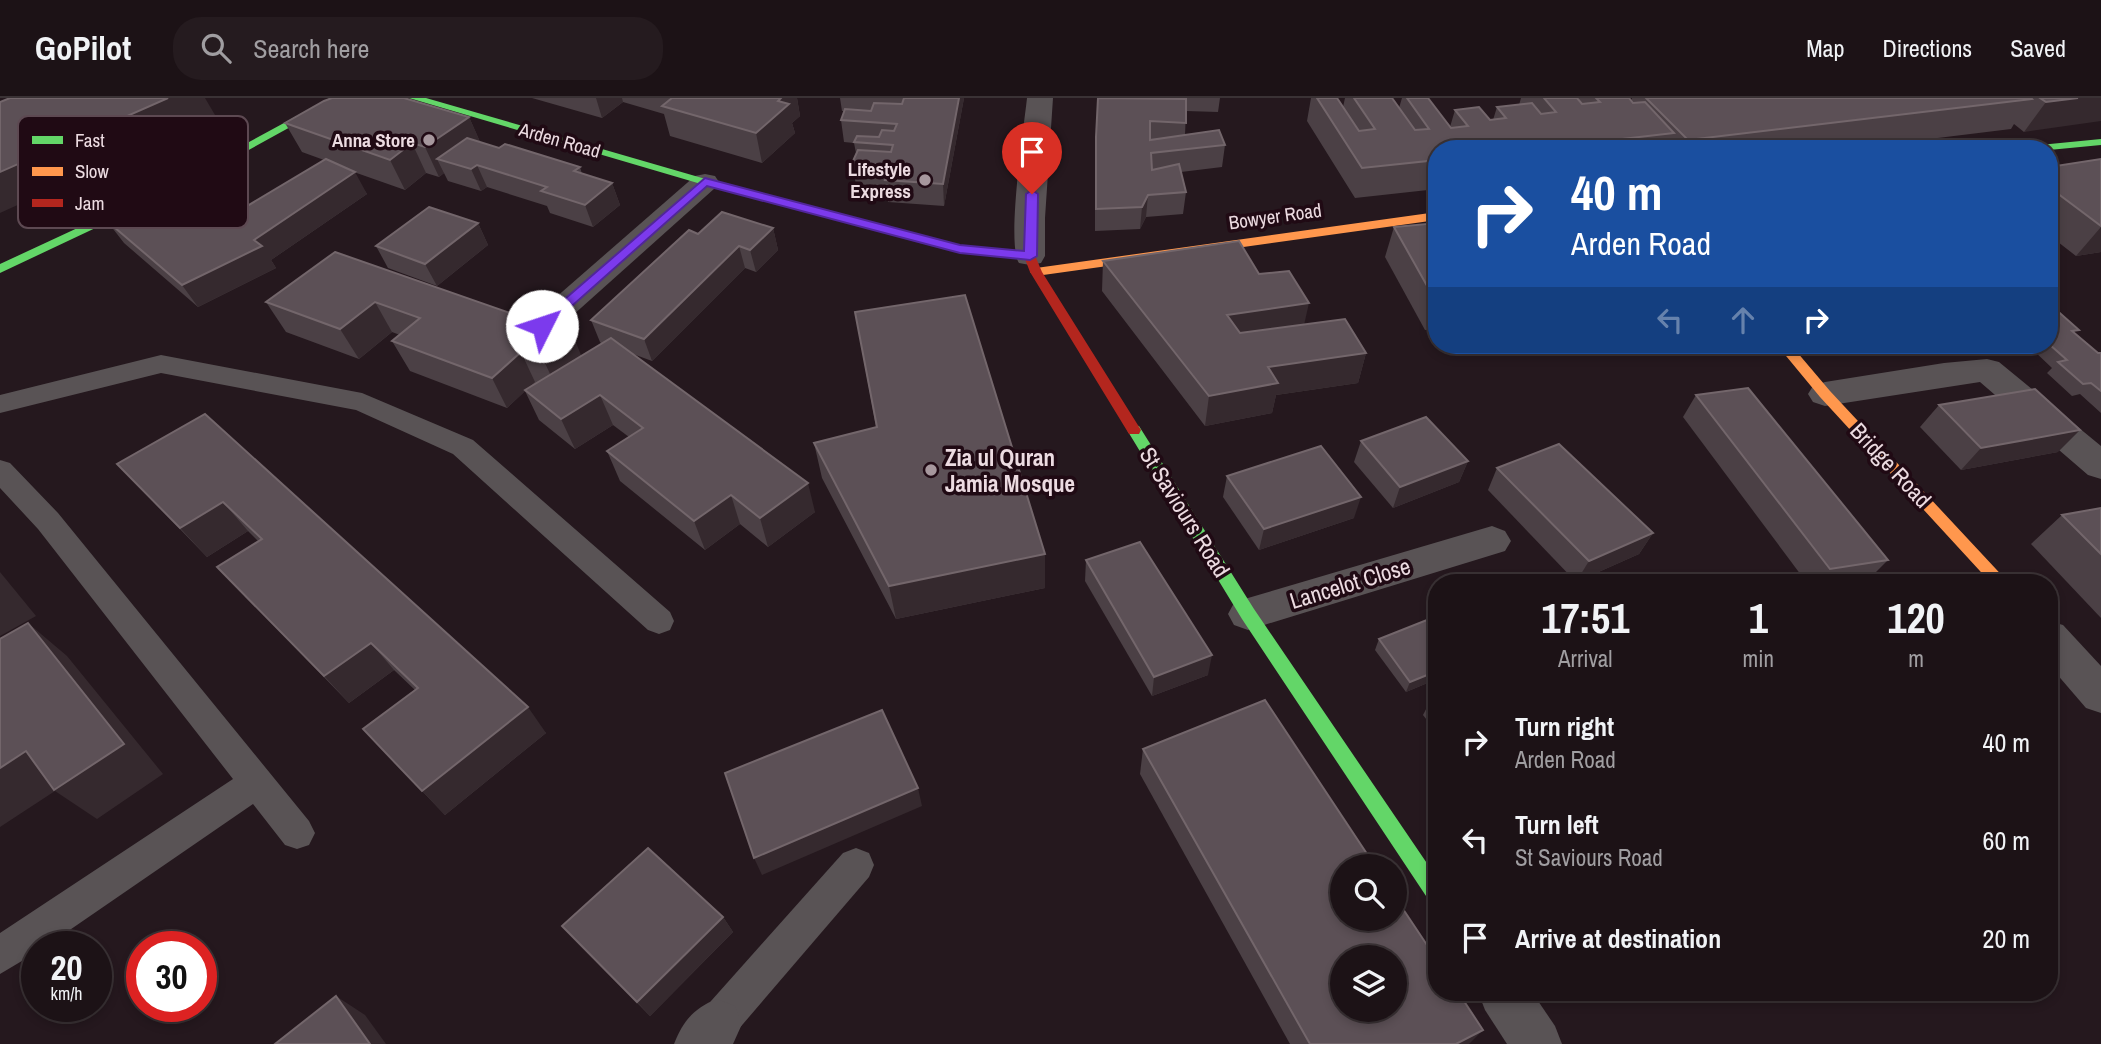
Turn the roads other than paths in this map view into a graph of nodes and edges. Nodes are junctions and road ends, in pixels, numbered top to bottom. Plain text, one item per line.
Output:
1 (338, 98) edge
2 (414, 98) edge
3 (1040, 98) edge
4 (2101, 142) edge
5 (2058, 146) edge
6 (248, 148) edge
7 (705, 182) junction
8 (1428, 217) edge
9 (92, 228) edge
10 (1033, 264) junction
11 (0, 269) edge
12 (542, 326) edge
13 (1792, 354) edge
14 (1825, 394) junction
15 (0, 404) edge
16 (2101, 466) edge
17 (0, 470) edge
18 (1492, 541) dead end
19 (1993, 574) edge
20 (1248, 614) junction
21 (659, 621) dead end
22 (2058, 647) edge
23 (2101, 695) edge
24 (257, 782) junction
25 (297, 833) dead end
26 (856, 865) dead end
27 (1428, 882) edge
28 (0, 955) edge
29 (1509, 1001) edge
30 (708, 1034) edge
31 (1537, 1044) edge

1 - 6 main road
2 - 7 main road, Arden Road
3 - 10 street
4 - 5 main road
7 - 10 main road, Arden Road
7 - 12 street
8 - 10 main road, Bowyer Road
9 - 11 main road
10 - 20 main road, St Saviours Road
13 - 14 main road, Bridge Road
14 - 16 street
14 - 19 main road, Bridge Road
15 - 21 lane
17 - 24 lane
18 - 20 street, Lancelot Close
20 - 27 main road, St Saviours Road
22 - 23 street
24 - 25 lane
24 - 28 lane
26 - 30 lane
29 - 31 street

